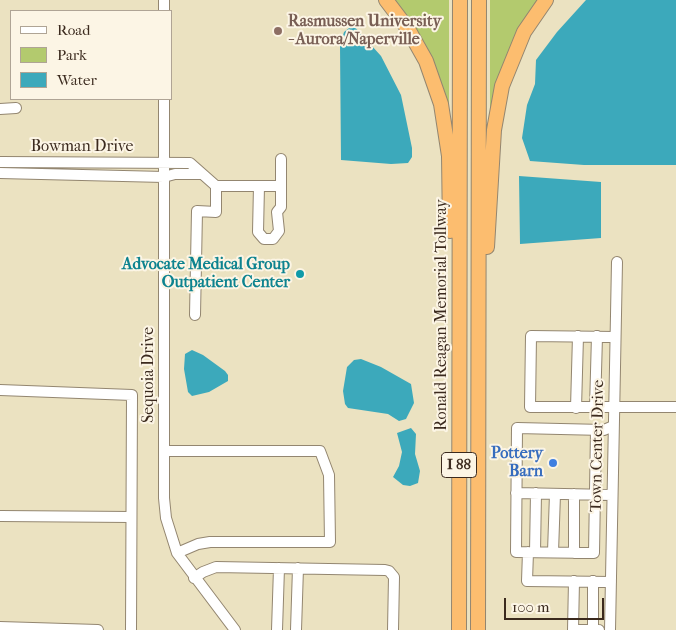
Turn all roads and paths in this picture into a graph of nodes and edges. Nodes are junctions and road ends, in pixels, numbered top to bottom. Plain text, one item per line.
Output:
1 (386, 0) edge
2 (460, 0) edge
3 (479, 0) edge
4 (546, 0) edge
5 (164, 100) edge
6 (0, 108) edge
7 (16, 108) dead end
8 (281, 159) dead end
9 (0, 162) edge
10 (164, 163) junction
11 (0, 174) edge
12 (201, 174) junction
13 (164, 177) junction
14 (216, 186) junction
15 (259, 186) junction
16 (281, 186) junction
17 (258, 212) junction
18 (277, 212) junction
19 (617, 262) dead end
20 (478, 276) junction
21 (459, 300) junction
22 (195, 315) dead end
23 (578, 336) junction
24 (597, 336) junction
25 (615, 336) junction
26 (0, 390) edge
27 (614, 407) junction
28 (576, 408) junction
29 (595, 408) junction
30 (676, 408) edge
31 (613, 426) junction
32 (596, 430) junction
33 (164, 451) junction
34 (516, 493) junction
35 (536, 493) junction
36 (555, 494) junction
37 (574, 494) junction
38 (595, 495) junction
39 (612, 495) junction
40 (0, 516) edge
41 (132, 516) junction
42 (531, 552) junction
43 (553, 552) junction
44 (574, 552) junction
45 (177, 553) junction
46 (279, 568) junction
47 (298, 568) junction
48 (194, 578) junction
49 (574, 581) junction
50 (593, 581) junction
51 (611, 582) junction
52 (0, 627) edge
53 (98, 630) edge
54 (131, 630) edge
55 (235, 630) edge
56 (277, 630) edge
57 (296, 630) edge
58 (393, 630) edge
59 (459, 630) edge
60 (478, 630) edge
61 (593, 630) edge
62 (599, 630) edge
63 (610, 630) edge

1 - 21 highway
2 - 21 highway, Ronald Reagan Memorial Tollway / I 88
3 - 20 highway, I 88
4 - 20 highway
5 - 10 street, Sequoia Drive
6 - 7 street
8 - 16 street
9 - 10 street, Bowman Drive
10 - 12 street, Bowman Drive
10 - 13 street, Sequoia Drive
11 - 13 street, Bowman Drive
12 - 13 street, Bowman Drive
12 - 14 street, Bowman Drive
13 - 33 street, Sequoia Drive
14 - 15 street
14 - 22 street
15 - 16 street
15 - 17 street
16 - 18 street
17 - 18 street
17 - 18 street
19 - 25 street, Town Center Drive
20 - 60 highway, I 88
21 - 59 highway, Ronald Reagan Memorial Tollway / I 88
23 - 24 street
23 - 28 street
23 - 28 street
24 - 25 street
24 - 29 street
25 - 27 street, Town Center Drive
26 - 41 street
27 - 29 street
27 - 30 street
27 - 31 street, Town Center Drive
28 - 29 street
31 - 32 street
31 - 39 street, Town Center Drive
32 - 34 street
32 - 38 street
33 - 45 street, Sequoia Drive
33 - 45 street
34 - 35 street
34 - 42 street
35 - 36 street
35 - 42 street
36 - 37 street
36 - 43 street
37 - 38 street
37 - 44 street
38 - 39 street
38 - 44 street
39 - 51 street, Town Center Drive
40 - 41 street
41 - 54 street
42 - 43 street
42 - 49 street
43 - 44 street
45 - 48 street, Sequoia Drive
46 - 47 street
46 - 48 street
46 - 56 street
47 - 57 street
47 - 58 street
48 - 55 street, Sequoia Drive
49 - 50 street
49 - 61 street
50 - 51 street
50 - 61 street
51 - 63 street, Town Center Drive
52 - 53 street
61 - 62 street

